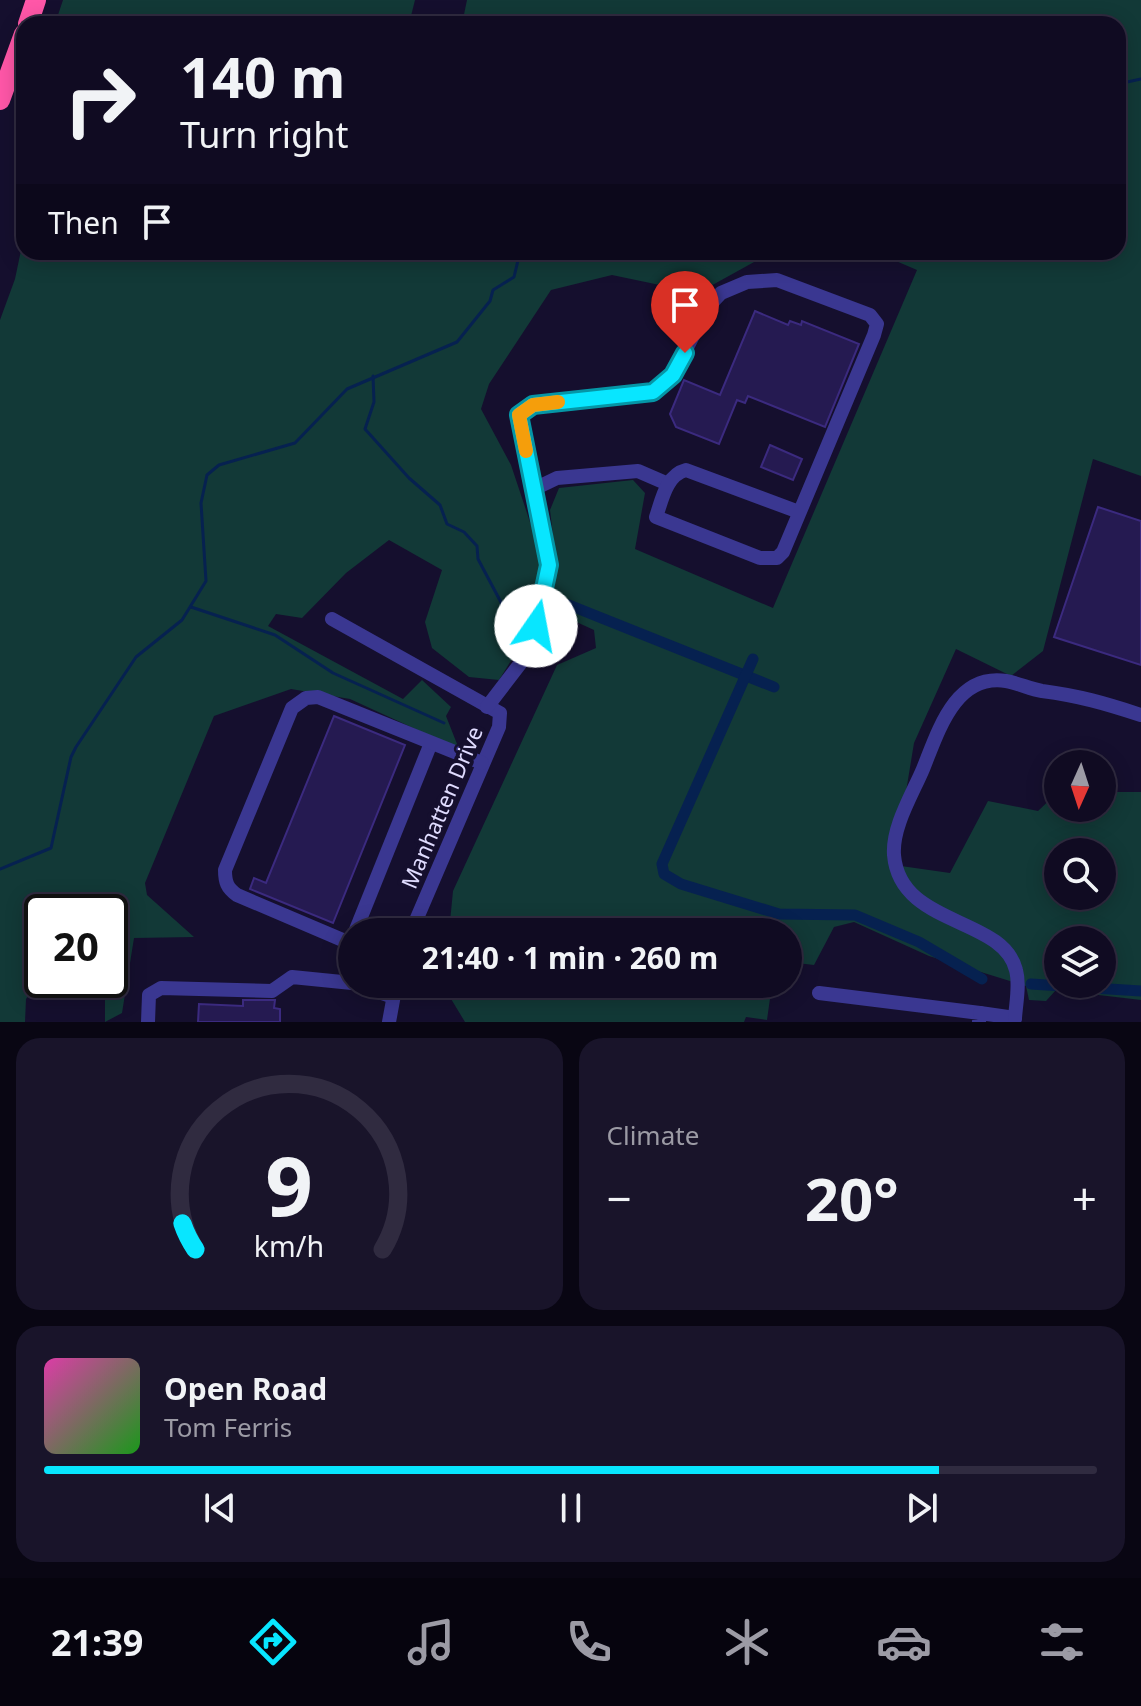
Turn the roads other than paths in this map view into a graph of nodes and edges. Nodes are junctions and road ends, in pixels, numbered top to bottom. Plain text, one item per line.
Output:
1 (16, 56) edge
2 (0, 100) edge
3 (668, 484) junction
4 (534, 489) junction
5 (799, 512) junction
6 (332, 619) dead end
7 (487, 707) junction
8 (1141, 715) edge
9 (431, 743) junction
10 (482, 763) junction
11 (361, 918) edge
12 (417, 918) edge
13 (338, 935) edge
14 (338, 982) edge
15 (819, 993) dead end
16 (394, 998) edge
17 (979, 1017) edge
18 (1014, 1020) edge
19 (148, 1022) edge
20 (389, 1022) edge

1 - 2 highway
3 - 4 street
3 - 5 street
3 - 5 street
4 - 5 street
4 - 7 street
6 - 7 street
7 - 10 street, Manhatten Drive
8 - 18 street
9 - 10 street
9 - 11 street
9 - 13 street
10 - 12 street, Manhatten Drive
14 - 19 street
15 - 17 street
16 - 20 street
17 - 18 street

